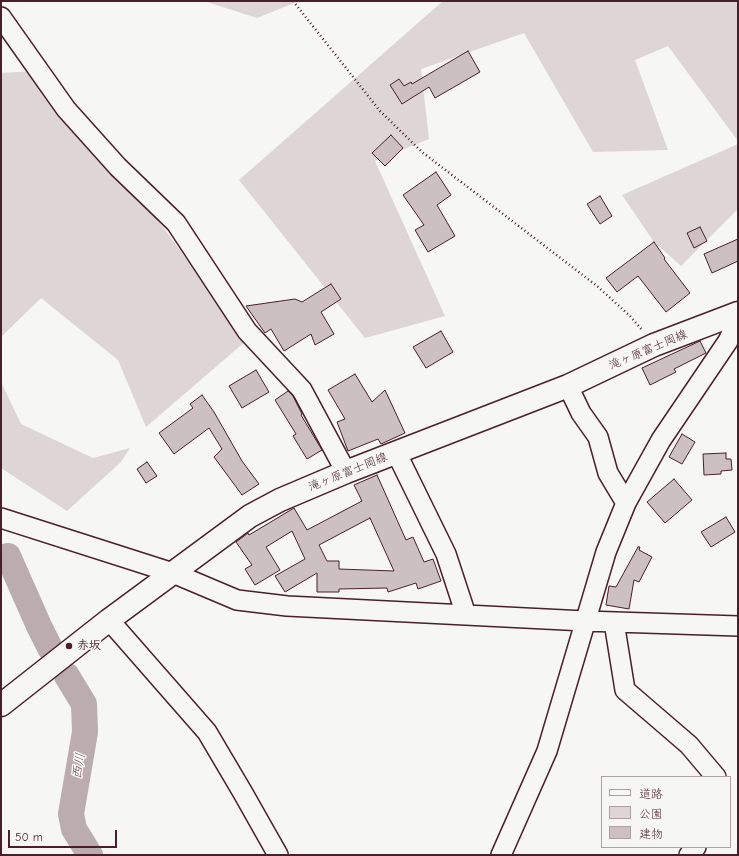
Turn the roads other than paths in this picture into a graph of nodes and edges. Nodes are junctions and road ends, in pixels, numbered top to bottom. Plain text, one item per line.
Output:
1 (1, 17) edge
2 (738, 313) edge
3 (738, 320) edge
4 (568, 386) junction
5 (396, 452) junction
6 (346, 472) junction
7 (626, 503) junction
8 (1, 518) edge
9 (173, 573) junction
10 (466, 615) junction
11 (109, 620) junction
12 (585, 621) junction
13 (614, 622) junction
14 (738, 626) edge
15 (1, 705) edge
16 (715, 776) edge
17 (278, 855) edge
18 (501, 855) edge

1 - 6 street
2 - 4 main road, 滝ヶ原富士岡線
3 - 7 street
4 - 5 main road, 滝ヶ原富士岡線
4 - 7 street
5 - 6 main road, 滝ヶ原富士岡線
5 - 10 street
6 - 9 main road, 滝ヶ原富士岡線
7 - 12 street
8 - 9 street
9 - 10 street
9 - 11 main road, 滝ヶ原富士岡線
10 - 12 street
11 - 15 main road, 滝ヶ原富士岡線
11 - 17 street
12 - 13 street
12 - 18 street
13 - 14 street
13 - 16 street

